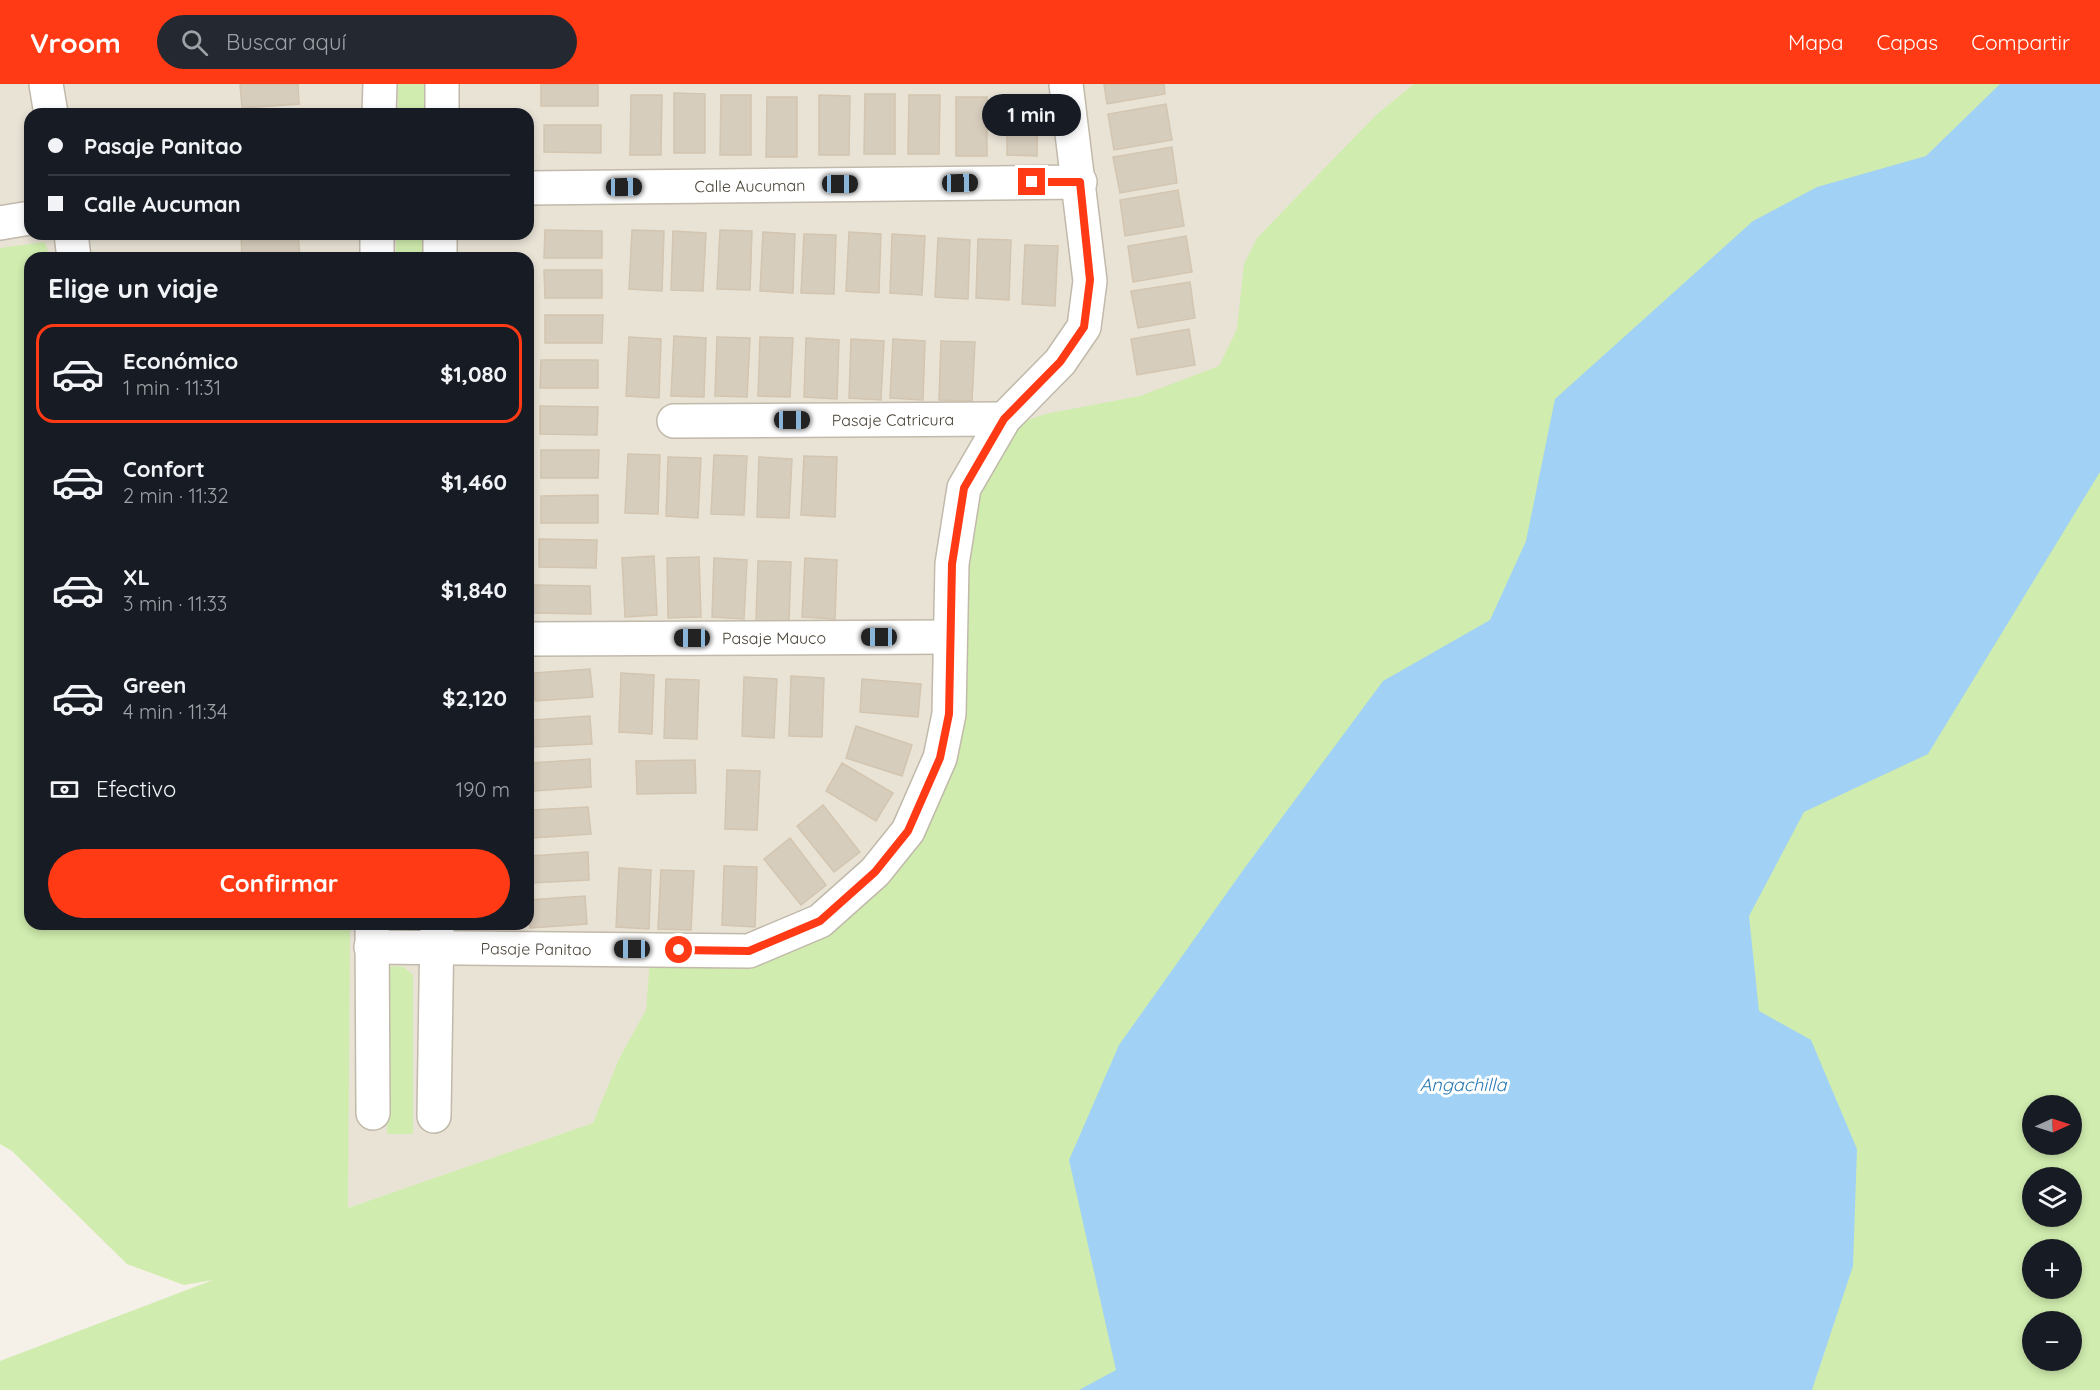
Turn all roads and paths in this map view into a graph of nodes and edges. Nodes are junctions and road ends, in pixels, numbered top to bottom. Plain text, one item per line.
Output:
1 (46, 84) edge
2 (380, 84) edge
3 (442, 84) edge
4 (1066, 84) edge
5 (50, 108) edge
6 (379, 108) edge
7 (442, 108) edge
8 (1080, 182) junction
9 (534, 188) edge
10 (24, 219) edge
11 (0, 223) edge
12 (1004, 419) junction
13 (674, 421) dead end
14 (949, 637) junction
15 (534, 639) edge
16 (371, 936) edge
17 (436, 936) edge
18 (373, 1113) dead end
19 (434, 1116) dead end

1 - 5 street
2 - 6 street
3 - 7 street
4 - 8 street, Pasaje Panitao
8 - 9 street, Calle Aucuman
8 - 12 street, Pasaje Panitao
10 - 11 street
12 - 13 street, Pasaje Catricura
12 - 14 street, Pasaje Panitao
14 - 15 street, Pasaje Mauco
14 - 17 street, Pasaje Panitao
16 - 17 street, Pasaje Panitao
16 - 18 street
17 - 19 street

